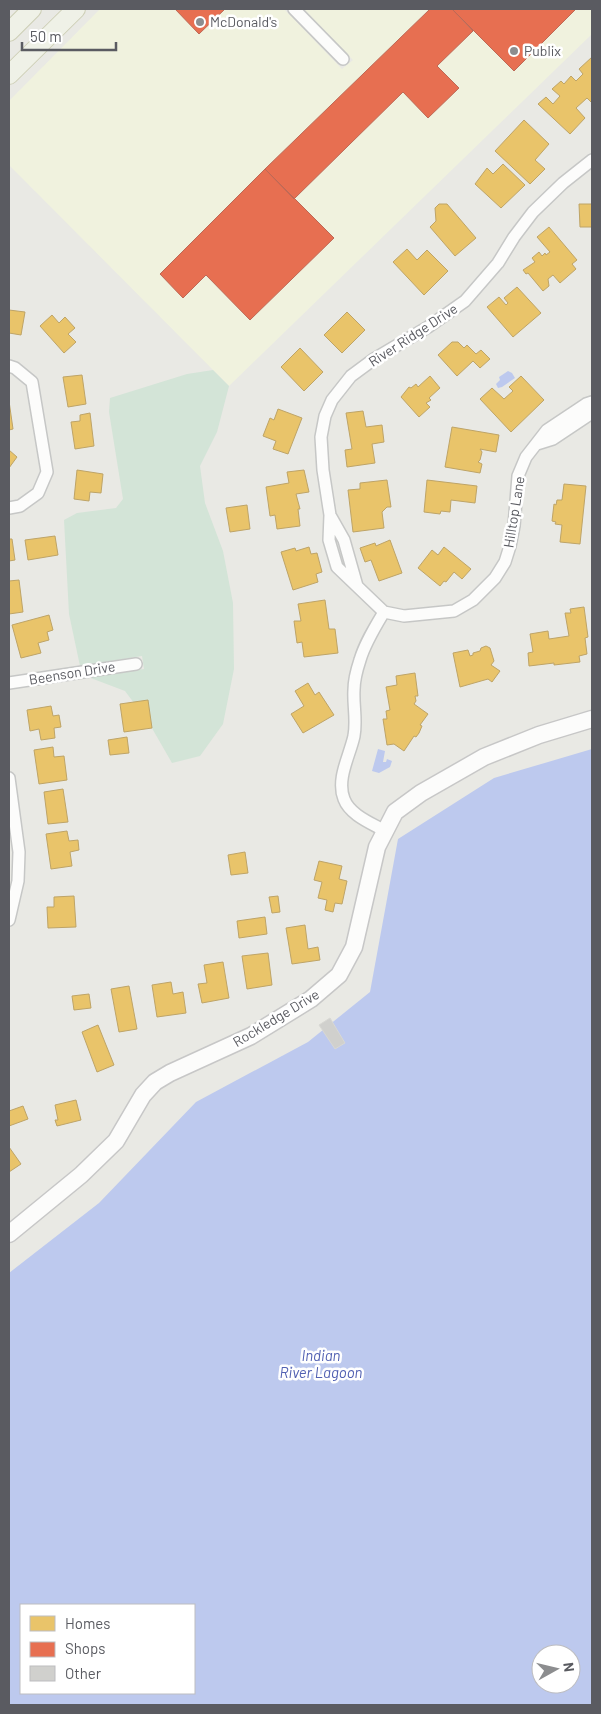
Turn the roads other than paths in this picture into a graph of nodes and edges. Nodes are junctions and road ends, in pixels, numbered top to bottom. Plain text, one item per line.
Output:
1 (32, 9) edge
2 (76, 9) edge
3 (294, 9) edge
4 (9, 32) edge
5 (343, 60) dead end
6 (9, 75) edge
7 (589, 164) edge
8 (9, 366) edge
9 (592, 402) edge
10 (592, 413) edge
11 (537, 444) junction
12 (9, 508) edge
13 (384, 612) junction
14 (136, 664) dead end
15 (9, 683) edge
16 (592, 719) edge
17 (9, 778) edge
18 (385, 831) junction
19 (9, 920) edge
20 (9, 1234) edge

1 - 4 main road
2 - 6 main road
3 - 5 street
7 - 13 street, River Ridge Drive
8 - 12 street
9 - 11 street, Hilltop Lane
10 - 11 street
11 - 13 street, Hilltop Lane
13 - 18 street
14 - 15 street, Beenson Drive
16 - 18 street, Rockledge Drive
17 - 19 street
18 - 20 street, Rockledge Drive

